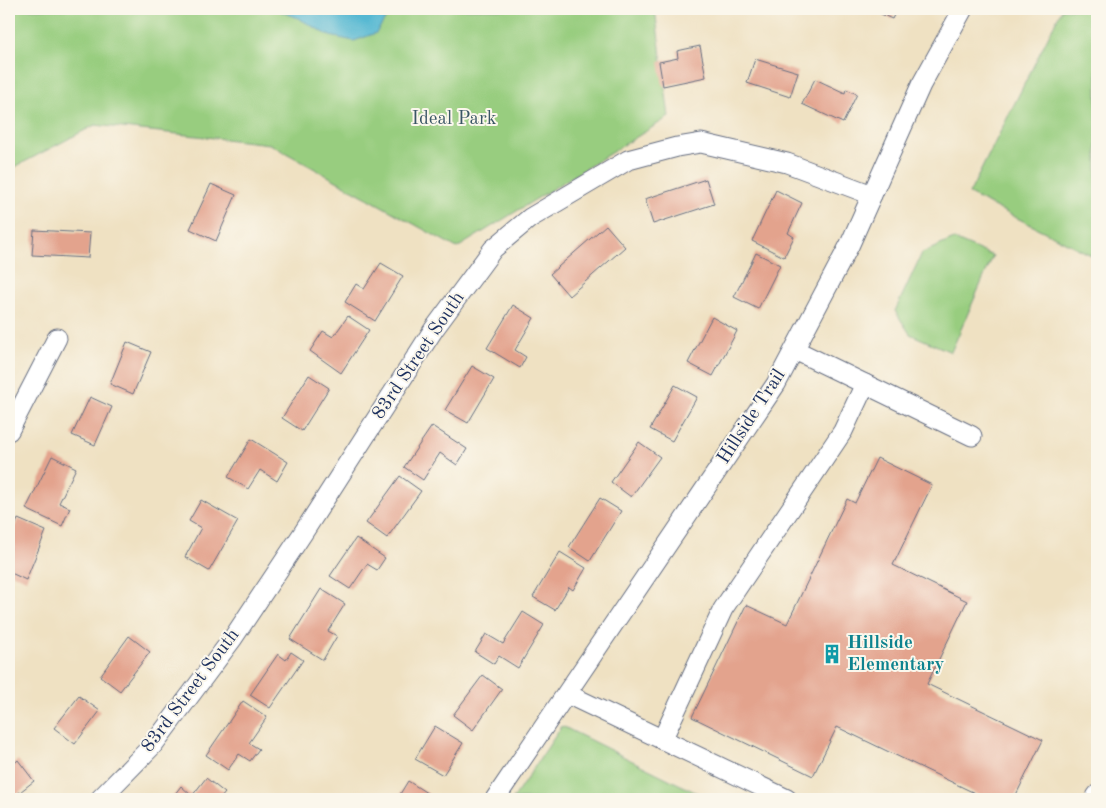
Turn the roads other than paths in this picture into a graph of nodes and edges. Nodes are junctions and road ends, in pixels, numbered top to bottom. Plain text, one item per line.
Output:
1 (963, 9) edge
2 (872, 195) junction
3 (57, 338) dead end
4 (795, 350) junction
5 (865, 384) junction
6 (9, 431) edge
7 (972, 436) dead end
8 (566, 694) junction
9 (662, 740) junction
10 (1097, 795) edge
11 (100, 799) edge
12 (495, 799) edge
13 (787, 799) edge
14 (1095, 799) edge

1 - 2 street, Hillside Trail
2 - 4 street, Hillside Trail
2 - 11 street, 83rd Street South
3 - 6 street
4 - 5 street
4 - 8 street, Hillside Trail
5 - 7 street
5 - 9 street
8 - 9 street
8 - 12 street, Hillside Trail
9 - 13 street
10 - 14 street

